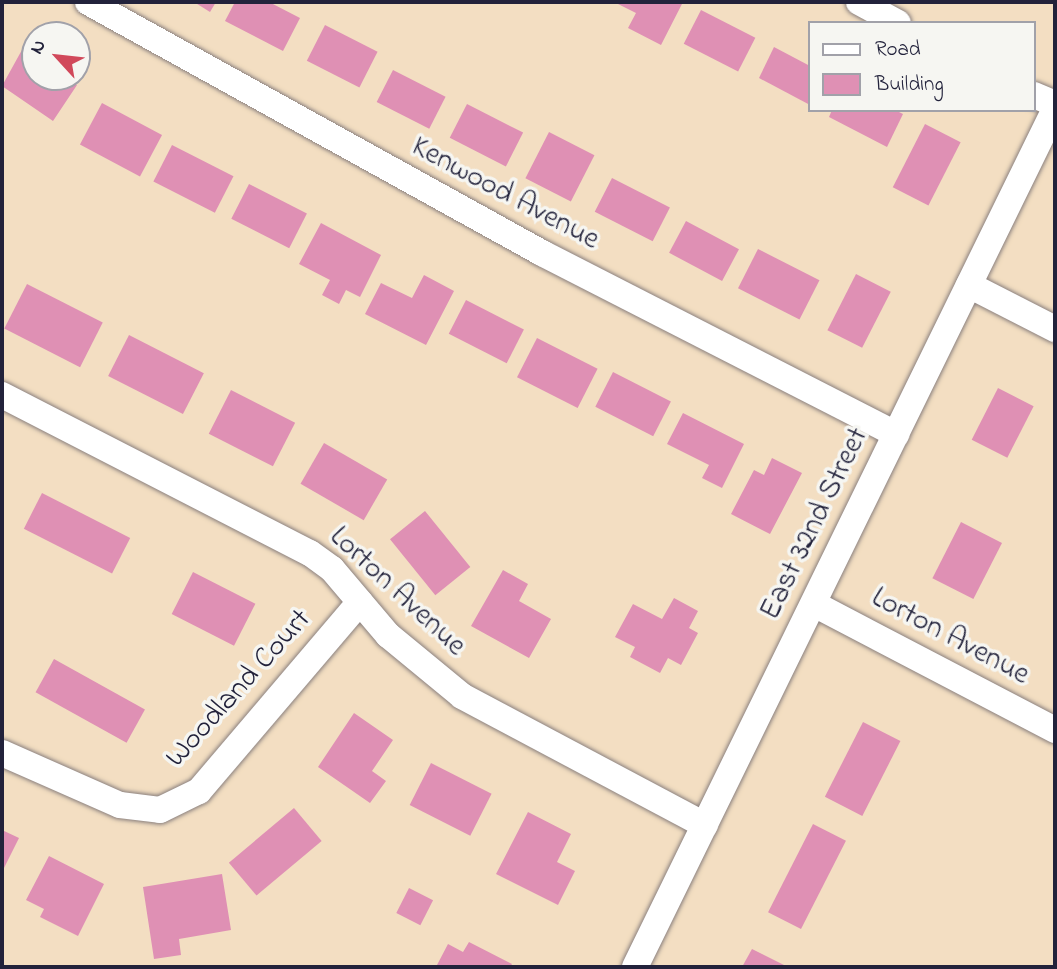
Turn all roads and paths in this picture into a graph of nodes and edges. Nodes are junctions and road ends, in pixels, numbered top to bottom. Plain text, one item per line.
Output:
1 (88, 2) edge
2 (859, 2) edge
3 (894, 21) edge
4 (1036, 96) edge
5 (1055, 107) edge
6 (969, 285) junction
7 (1055, 329) edge
8 (2, 395) edge
9 (896, 434) junction
10 (360, 602) junction
11 (814, 604) junction
12 (1055, 730) edge
13 (2, 753) edge
14 (705, 825) junction
15 (635, 967) edge

1 - 9 street, Kenwood Avenue
2 - 3 street
4 - 5 street
5 - 6 street, East 32nd Street
6 - 7 street
6 - 9 street, East 32nd Street
8 - 10 street, Lorton Avenue
9 - 11 street, East 32nd Street
10 - 13 street, Woodland Court
10 - 14 street, Lorton Avenue
11 - 12 street, Lorton Avenue
11 - 14 street, East 32nd Street
14 - 15 street, East 32nd Street

